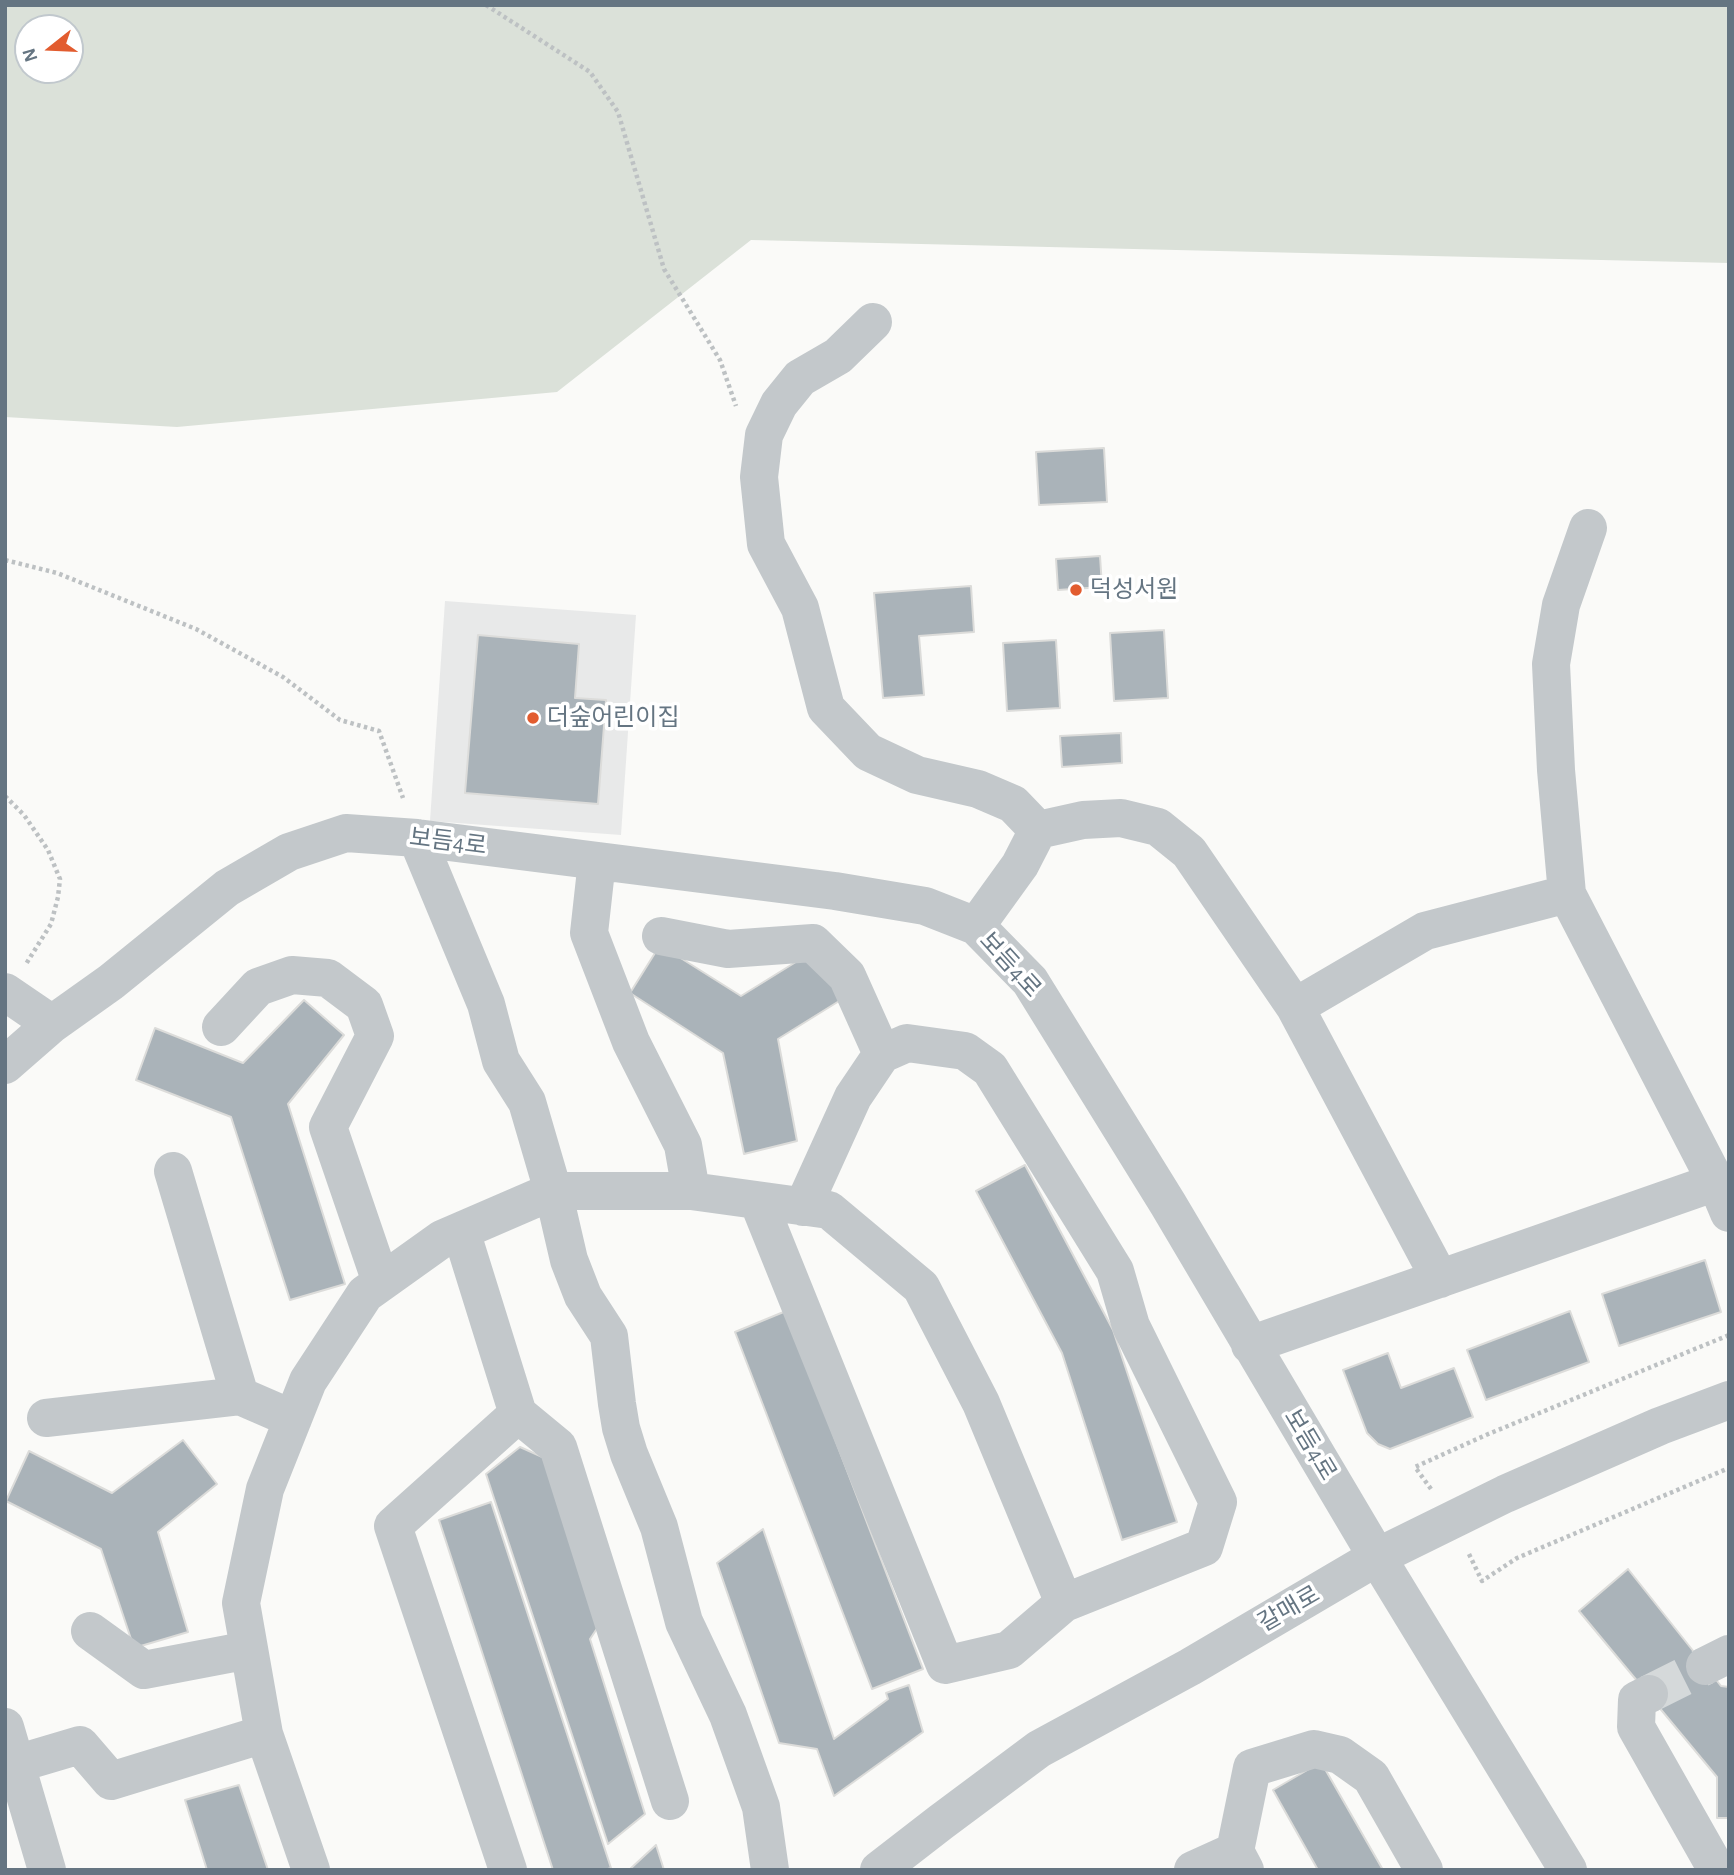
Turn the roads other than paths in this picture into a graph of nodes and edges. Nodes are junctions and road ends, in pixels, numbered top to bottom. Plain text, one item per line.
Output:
1 (873, 322) dead end
2 (1588, 528) dead end
3 (1038, 830) junction
4 (417, 838) junction
5 (597, 861) junction
6 (1567, 894) junction
7 (976, 926) junction
8 (661, 936) dead end
9 (6, 993) edge
10 (1295, 1007) junction
11 (52, 1024) junction
12 (220, 1027) dead end
13 (882, 1054) junction
14 (5, 1065) edge
15 (173, 1171) dead end
16 (553, 1191) junction
17 (691, 1191) junction
18 (1723, 1198) edge
19 (758, 1201) junction
20 (803, 1207) junction
21 (461, 1231) junction
22 (1440, 1279) junction
23 (381, 1282) junction
24 (1250, 1345) junction
25 (240, 1396) junction
26 (1729, 1400) edge
27 (518, 1414) junction
28 (46, 1418) dead end
29 (293, 1419) junction
30 (1377, 1557) junction
31 (1064, 1603) junction
32 (90, 1630) dead end
33 (249, 1650) junction
34 (1649, 1694) tunnel mouth
35 (5, 1727) edge
36 (264, 1734) junction
37 (16, 1764) junction
38 (670, 1801) dead end
39 (1240, 1861) edge
40 (47, 1870) edge
41 (311, 1870) edge
42 (508, 1870) edge
43 (770, 1870) edge
44 (879, 1870) edge
45 (1192, 1870) edge
46 (1424, 1870) edge
47 (1569, 1870) edge
48 (1717, 1870) edge

1 - 3 street
2 - 6 street
3 - 7 street
3 - 10 street
4 - 5 street, 보듬4로
4 - 11 street, 보듬4로
4 - 16 street
5 - 7 street, 보듬4로
5 - 17 street
6 - 10 street
6 - 18 street
7 - 24 street, 보듬4로
8 - 13 street
9 - 11 street
10 - 22 street
11 - 14 street, 보듬4로
12 - 23 street
13 - 20 street
13 - 31 street
15 - 25 street
16 - 17 street
16 - 21 street
16 - 43 street
17 - 19 street
18 - 22 street
19 - 20 street
19 - 31 street
20 - 31 street
21 - 23 street
21 - 27 street
22 - 24 street
23 - 29 street
24 - 30 street, 보듬4로
25 - 28 street
25 - 29 street
26 - 30 street, 갈매로
27 - 38 street
27 - 42 street
29 - 33 street
30 - 44 street, 갈매로
30 - 47 street, 보듬4로
32 - 33 street
33 - 36 street
34 - 48 street
35 - 37 street
36 - 37 street
36 - 41 street
37 - 40 street
39 - 45 street
39 - 46 street

